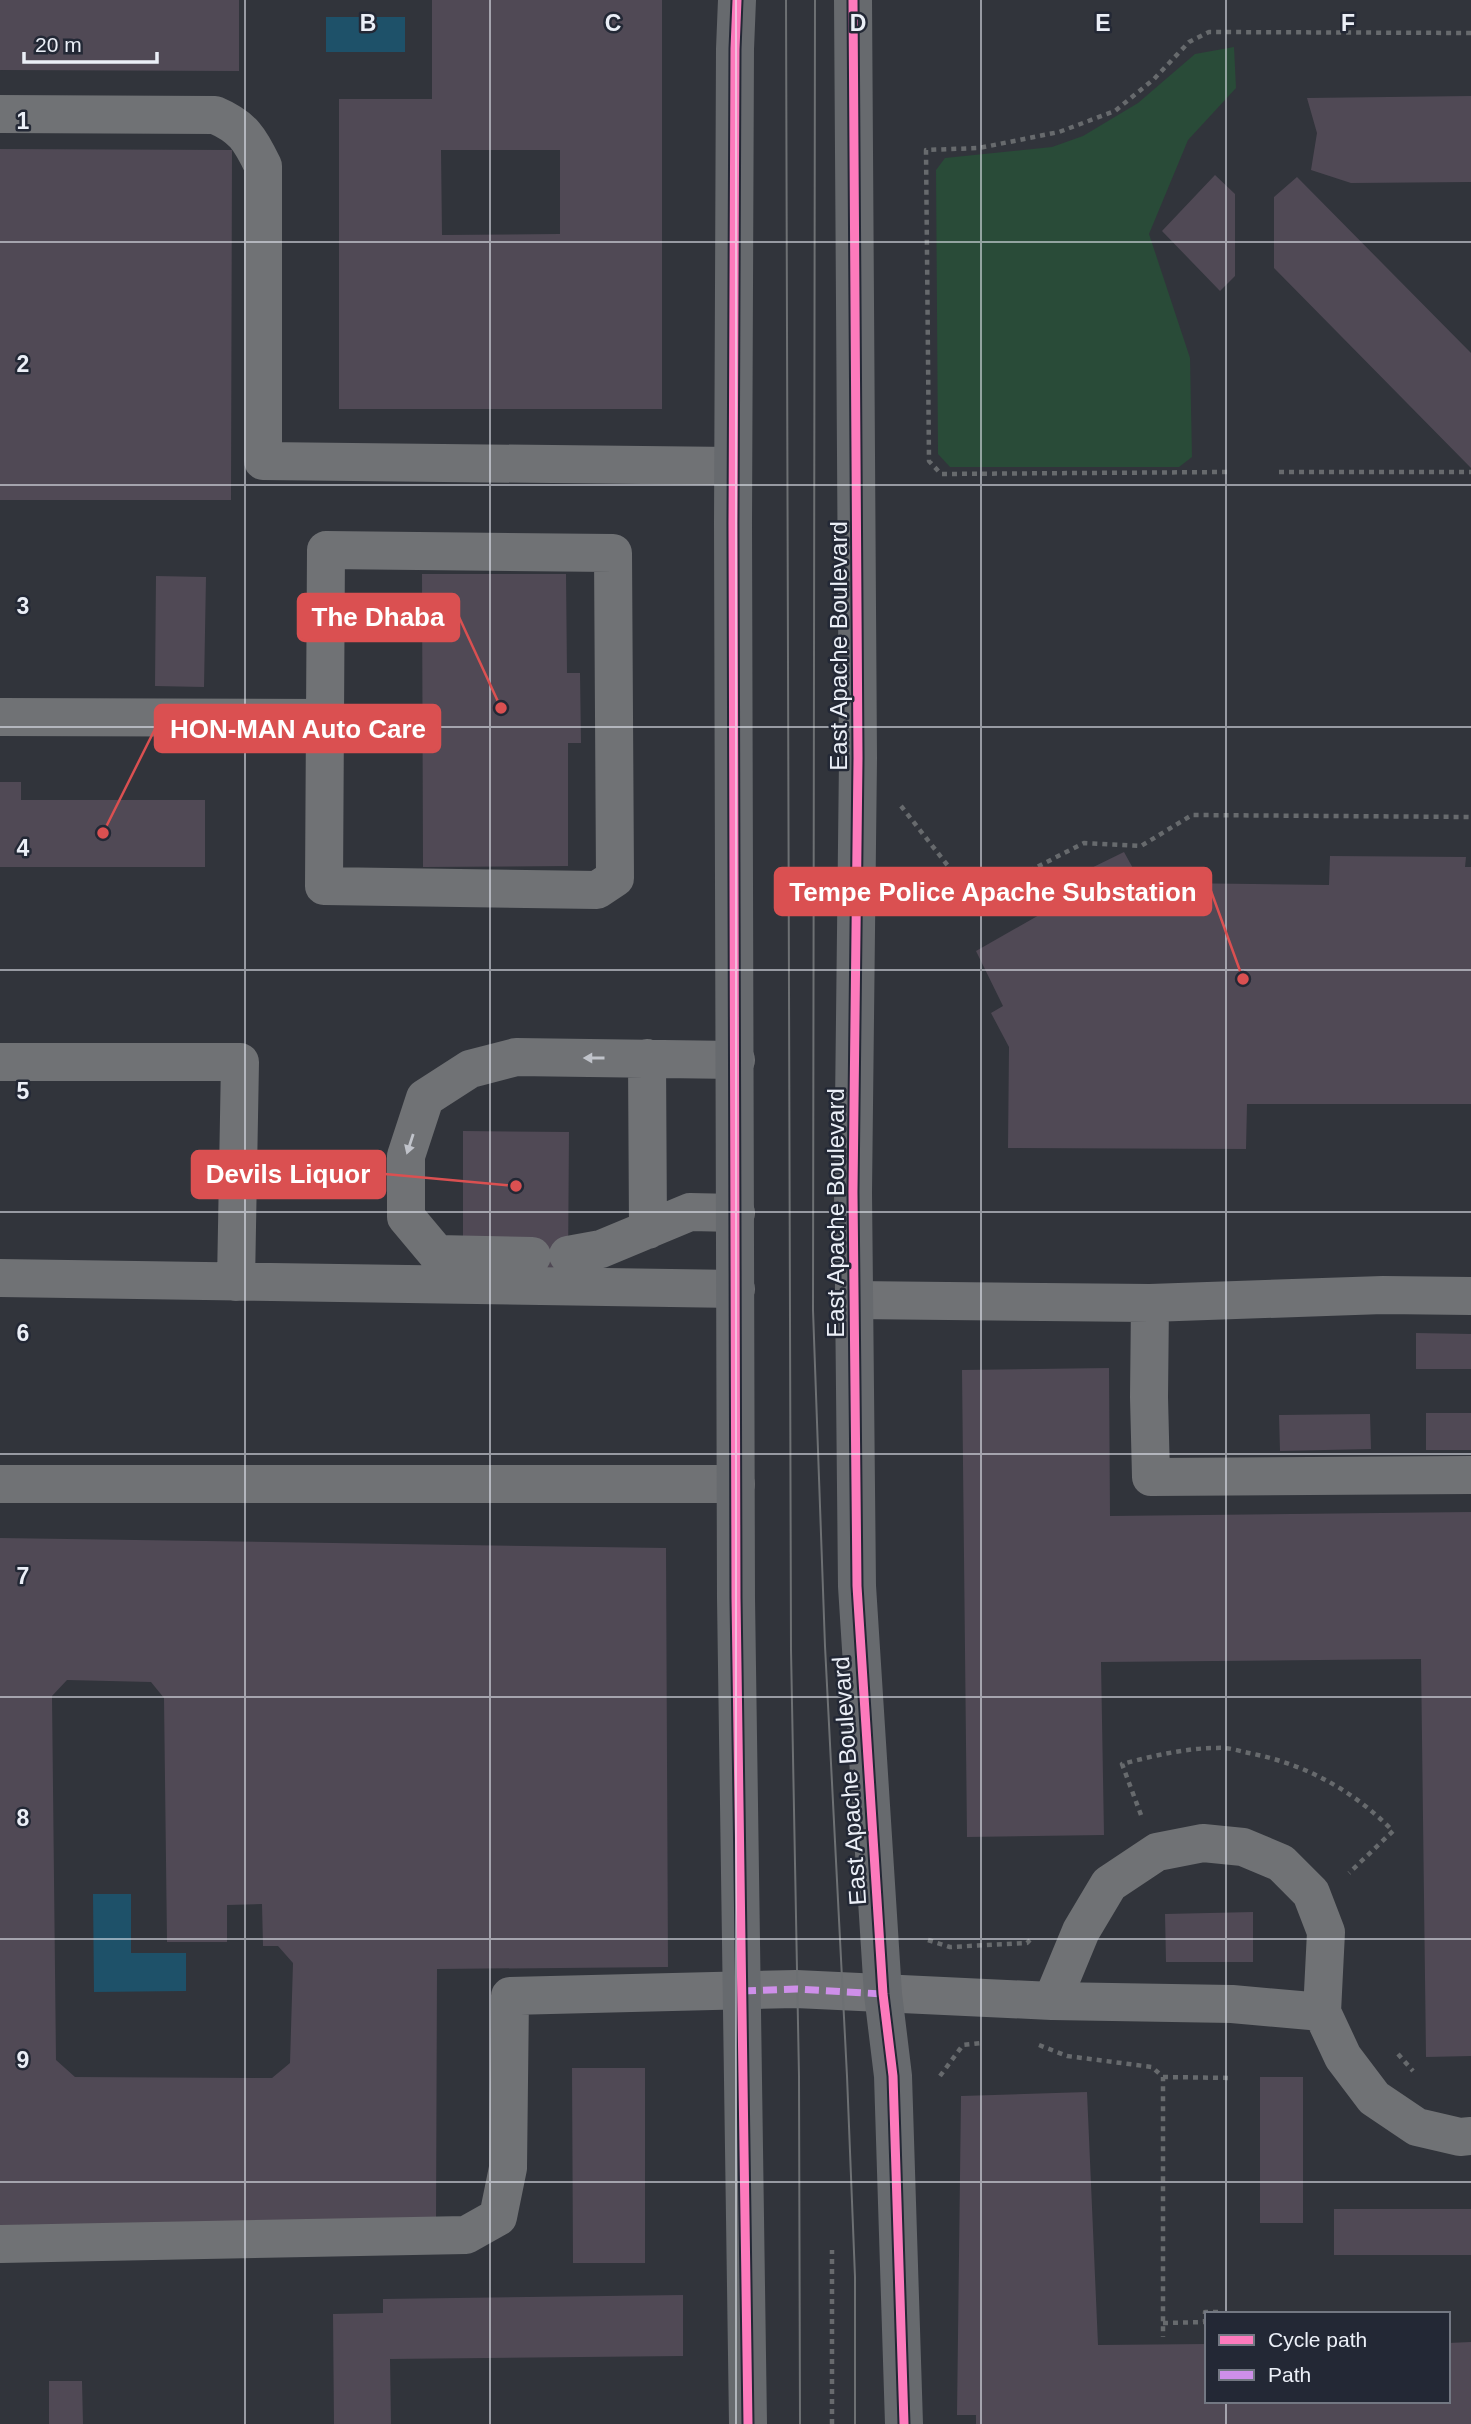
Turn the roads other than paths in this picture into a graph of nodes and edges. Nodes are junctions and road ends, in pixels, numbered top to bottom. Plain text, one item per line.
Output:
1 (737, 0) edge
2 (853, 0) edge
3 (0, 114) edge
4 (733, 466) junction
5 (0, 717) edge
6 (325, 718) junction
7 (647, 1058) junction
8 (736, 1060) junction
9 (0, 1062) edge
10 (736, 1213) junction
11 (648, 1230) junction
12 (0, 1278) edge
13 (236, 1282) junction
14 (736, 1289) junction
15 (1471, 1296) edge
16 (854, 1300) junction
17 (1150, 1303) junction
18 (1471, 1475) edge
19 (0, 1483) edge
20 (736, 1484) junction
21 (742, 1991) junction
22 (883, 1994) junction
23 (1052, 2001) junction
24 (1322, 2012) junction
25 (1471, 2136) edge
26 (0, 2244) edge
27 (748, 2424) edge
28 (904, 2424) edge

1 - 4 main road
2 - 16 main road, East Apache Boulevard
3 - 4 street
4 - 8 main road
5 - 6 street
6 - 6 street
7 - 8 street
7 - 11 street
7 -> 11 street
8 - 10 main road
9 - 13 street
10 - 11 street
10 - 14 main road
12 - 13 street
13 - 14 street
14 - 20 main road
15 - 17 street
16 - 17 street
16 - 22 main road, East Apache Boulevard
17 - 18 street
19 - 20 street
20 - 21 main road
21 - 22 street
21 - 26 street
21 - 27 main road
22 - 23 street
22 - 28 main road, East Apache Boulevard
23 - 24 street
23 - 24 street
24 - 25 street

